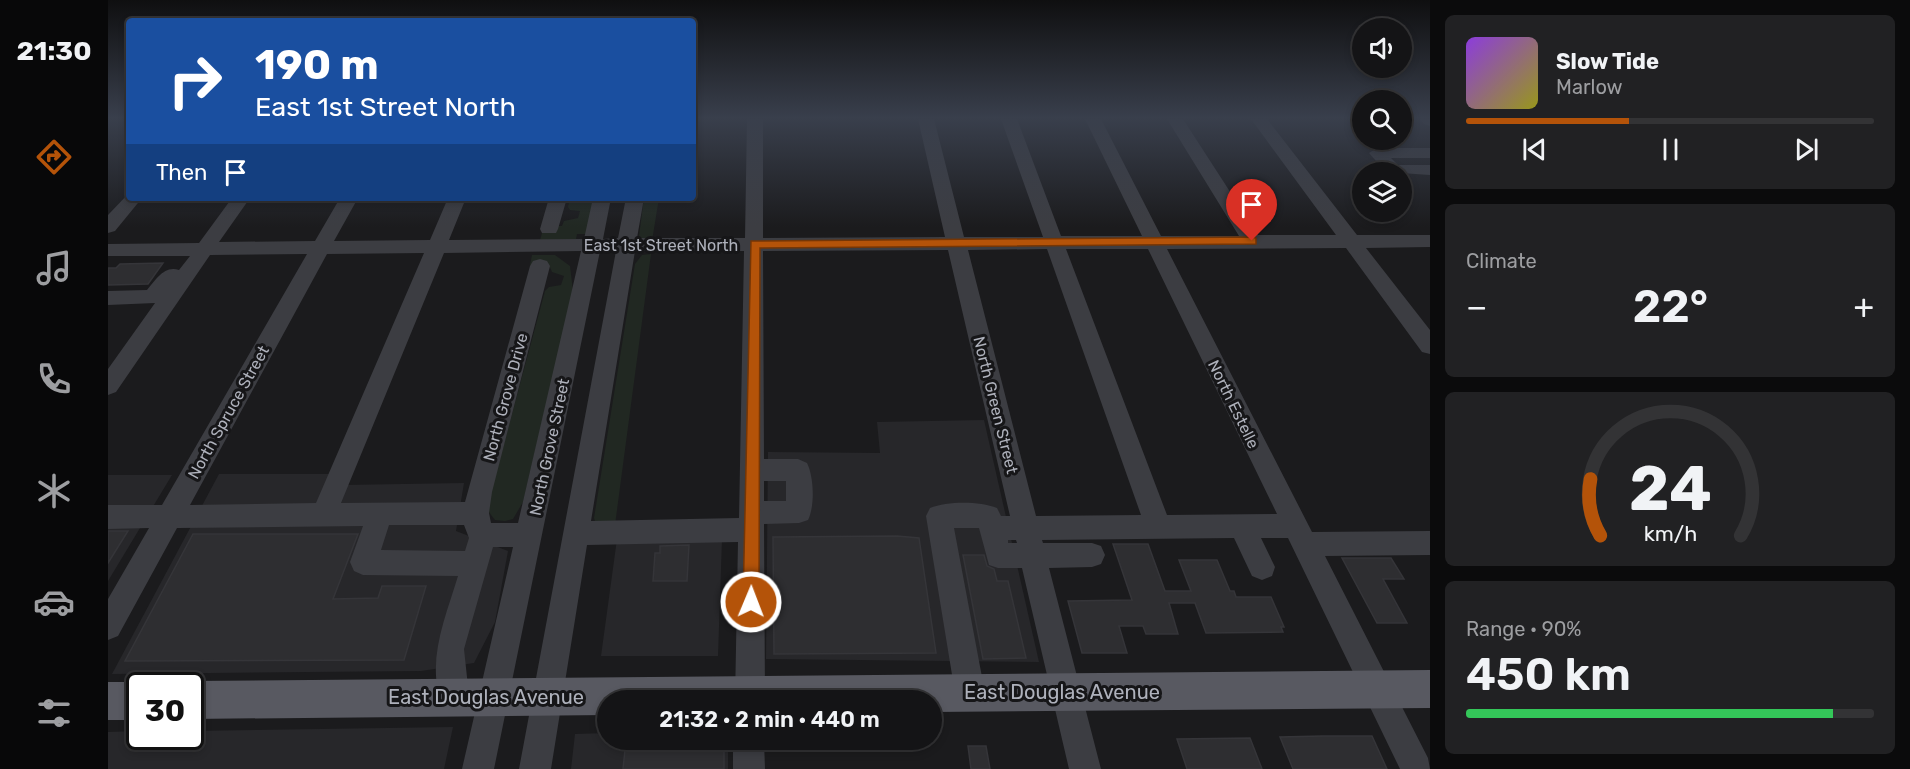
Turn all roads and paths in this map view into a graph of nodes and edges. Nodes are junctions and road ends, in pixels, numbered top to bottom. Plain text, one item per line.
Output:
1 (755, 155) edge
2 (935, 155) edge
3 (1022, 155) edge
4 (1111, 155) edge
5 (1197, 155) edge
6 (1286, 155) edge
7 (1379, 155) edge
8 (1430, 170) edge
9 (130, 201) edge
10 (239, 201) edge
11 (347, 201) edge
12 (456, 201) edge
13 (557, 201) edge
14 (601, 201) edge
15 (635, 201) edge
16 (108, 227) edge
17 (1430, 240) edge
18 (1252, 241) junction
19 (1351, 241) junction
20 (956, 242) junction
21 (1054, 242) junction
22 (1154, 242) junction
23 (628, 244) junction
24 (755, 244) junction
25 (592, 245) junction
26 (436, 247) junction
27 (545, 247) junction
28 (320, 248) junction
29 (204, 249) junction
30 (108, 250) edge
31 (191, 267) junction
32 (584, 286) junction
33 (108, 298) edge
34 (1430, 346) edge
35 (108, 386) edge
36 (753, 470) junction
37 (324, 514) junction
38 (380, 514) junction
39 (170, 516) junction
40 (108, 517) edge
41 (752, 521) junction
42 (479, 525) junction
43 (1158, 526) junction
44 (1241, 526) junction
45 (1026, 527) junction
46 (992, 528) junction
47 (577, 533) junction
48 (530, 535) junction
49 (1299, 535) junction
50 (1430, 543) edge
51 (1033, 555) junction
52 (1092, 555) dead end
53 (474, 564) junction
54 (1262, 567) dead end
55 (108, 626) edge
56 (1376, 689) junction
57 (1430, 689) edge
58 (750, 690) edge
59 (1066, 692) junction
60 (970, 693) junction
61 (942, 694) edge
62 (454, 696) junction
63 (548, 696) junction
64 (597, 696) edge
65 (495, 697) junction
66 (126, 700) edge
67 (204, 700) edge
68 (108, 701) edge
69 (749, 750) edge
70 (478, 769) edge
71 (535, 769) edge
72 (748, 769) edge
73 (1085, 769) edge
74 (1417, 769) edge

1 - 24 street
2 - 20 street, North Green Street
3 - 21 street
4 - 22 street, North Estelle
5 - 18 street
6 - 19 street
7 - 8 street
9 - 16 street
10 - 29 street
11 - 28 street, North Spruce Street
12 - 26 street
13 - 27 street, North Grove Drive
14 - 25 street, North Grove Street
15 - 23 street
17 - 19 street, East 1st Street North
18 - 19 street, East 1st Street North
18 - 22 street, East 1st Street North
19 - 34 street
20 - 21 street, East 1st Street North
20 - 24 street, East 1st Street North
20 - 45 street, North Green Street
21 - 22 street, East 1st Street North
21 - 43 street
22 - 49 street, North Estelle
23 - 24 street, East 1st Street North
23 - 25 street, East 1st Street North
23 - 47 street
24 - 36 street
25 - 27 street, East 1st Street North
25 - 32 street, North Grove Street
26 - 27 street, East 1st Street North
26 - 28 street, East 1st Street North
26 - 37 street
27 - 32 street
27 - 42 street, North Grove Drive
28 - 29 street, East 1st Street North
28 - 39 street, North Spruce Street
29 - 30 street, East 1st Street North
29 - 31 street
31 - 33 street
31 - 35 street
32 - 48 street, North Grove Street
36 - 41 street
36 - 41 street
37 - 38 street
37 - 39 street
38 - 42 street
38 - 53 street
39 - 40 street
39 - 55 street, North Spruce Street
41 - 47 street
41 - 58 street
42 - 48 street
42 - 53 street, North Grove Drive
43 - 44 street
43 - 45 street
44 - 49 street
44 - 54 street
45 - 46 street
45 - 51 street, North Green Street
46 - 51 street
46 - 60 street
47 - 63 street
48 - 65 street, North Grove Street
49 - 50 street
49 - 56 street, North Estelle
51 - 52 street
51 - 59 street, North Green Street
53 - 62 street, North Grove Drive
56 - 57 main road, East Douglas Avenue
56 - 59 main road, East Douglas Avenue
56 - 74 street, North Estelle
59 - 60 main road, East Douglas Avenue
59 - 73 street, North Green Street
60 - 61 main road, East Douglas Avenue
62 - 65 main road, East Douglas Avenue
62 - 67 main road, East Douglas Avenue
63 - 64 main road, East Douglas Avenue
63 - 65 main road, East Douglas Avenue
63 - 71 street
65 - 70 street, North Grove Street
66 - 68 main road
69 - 72 street

